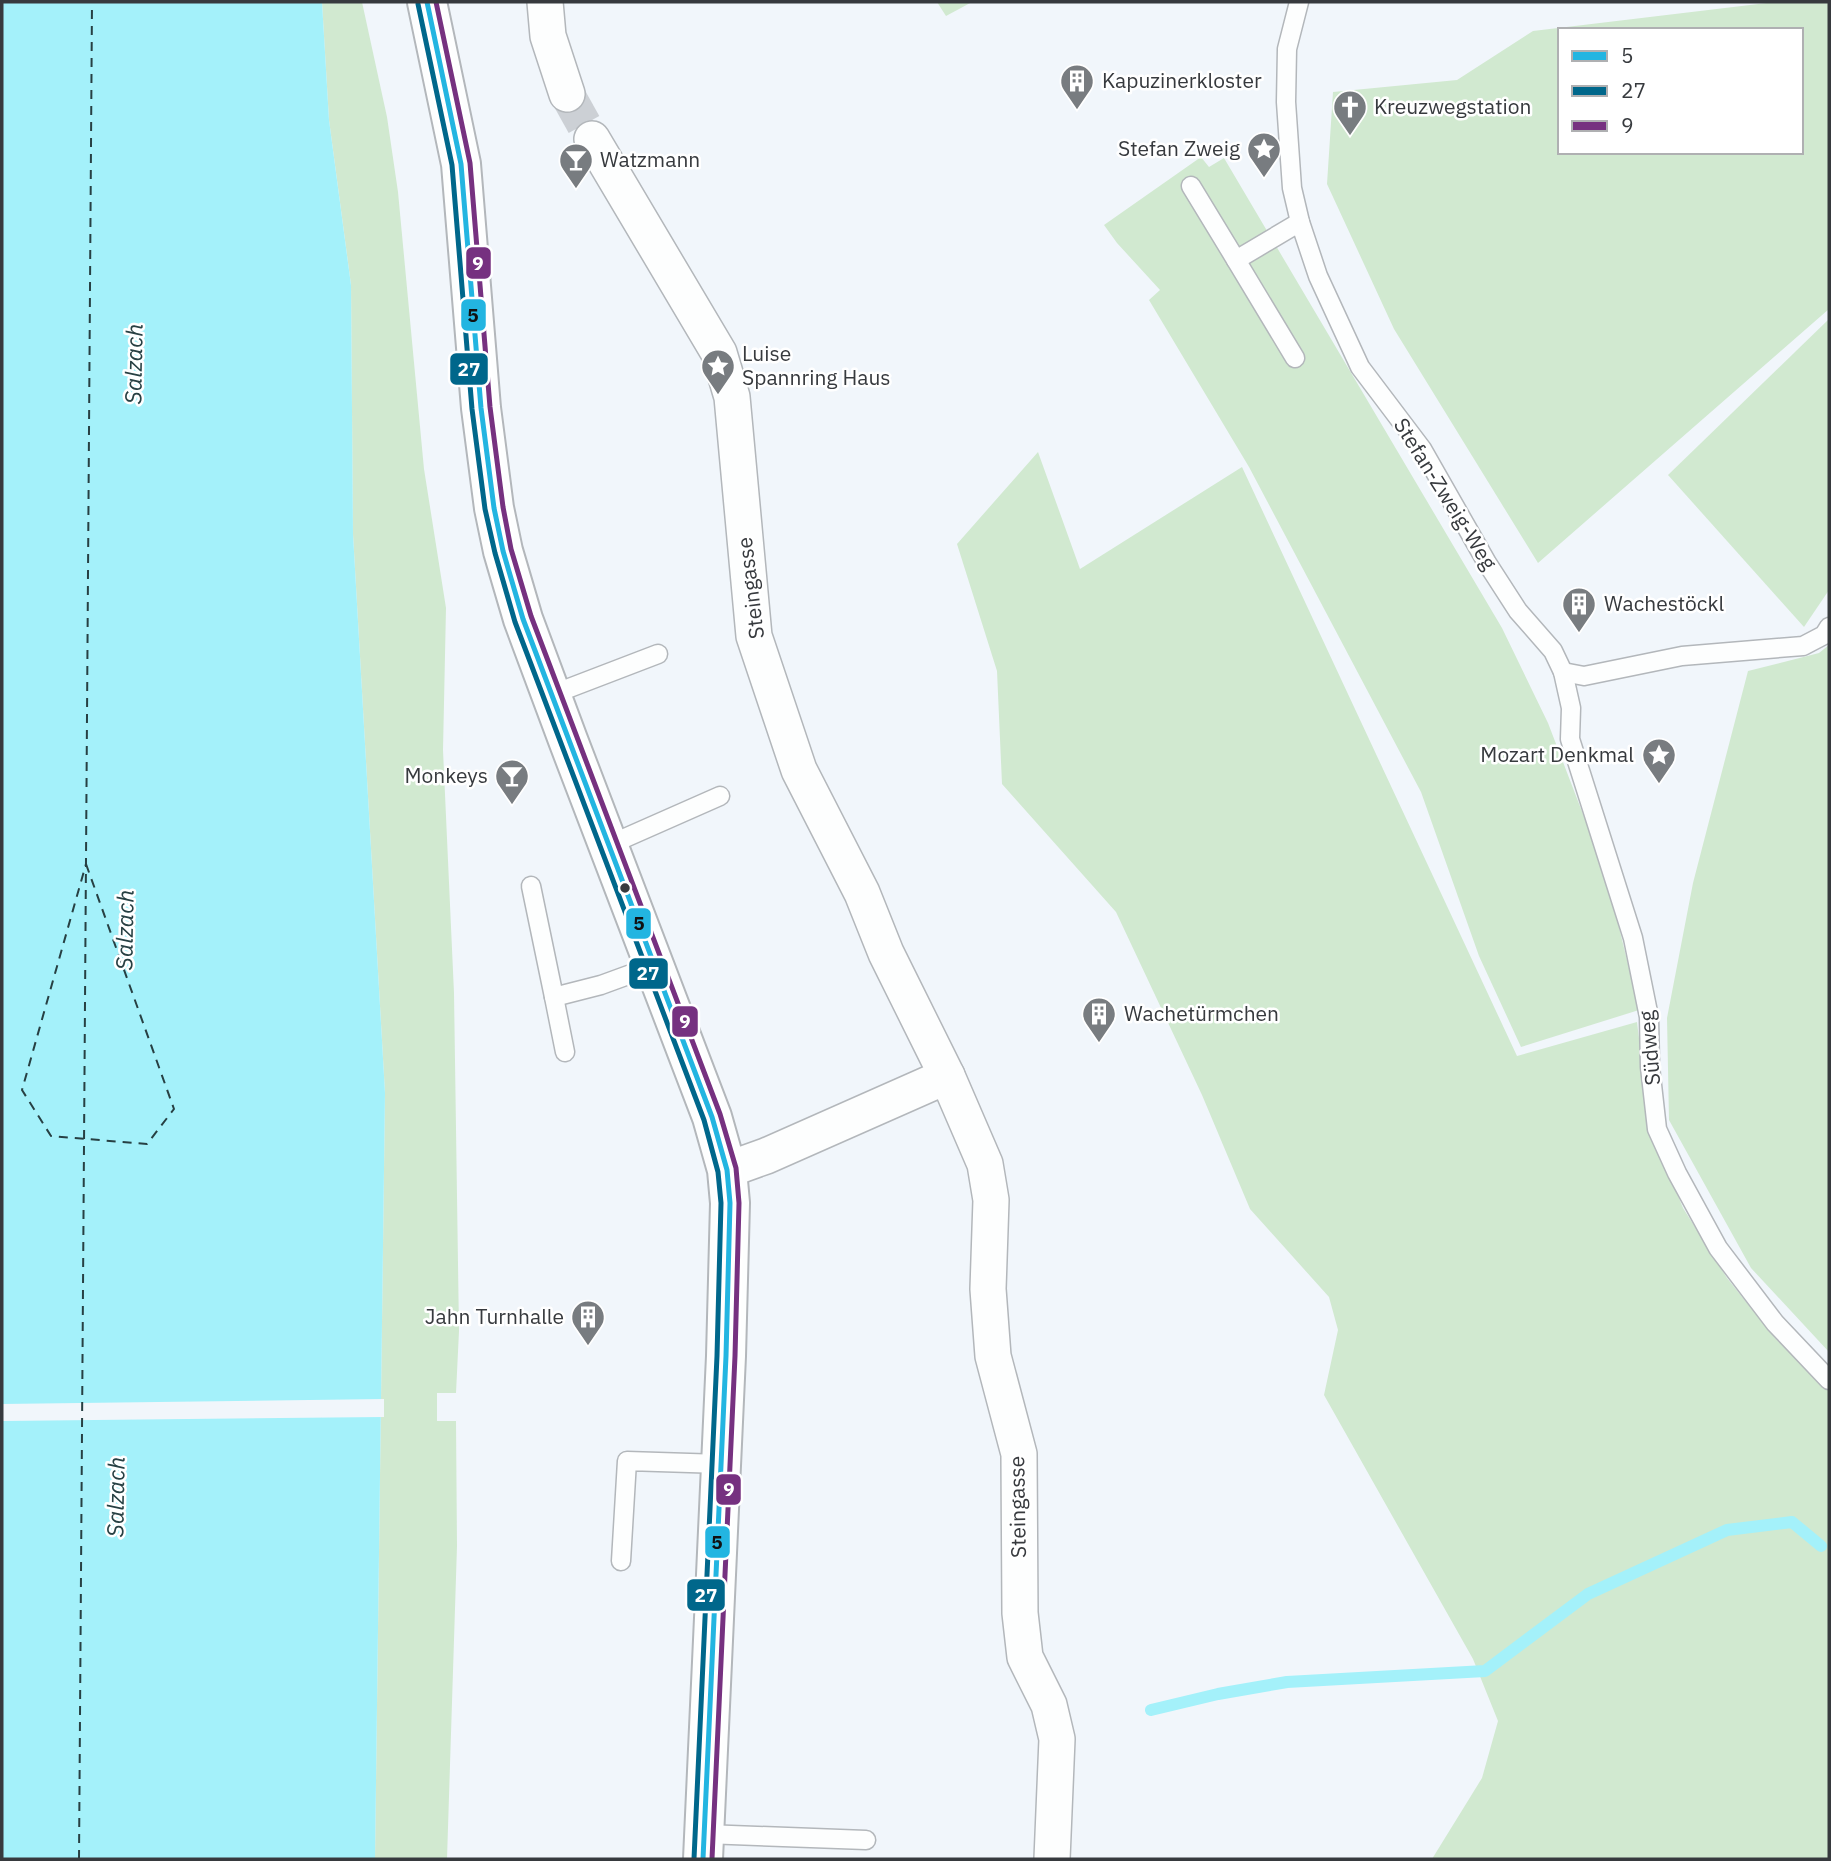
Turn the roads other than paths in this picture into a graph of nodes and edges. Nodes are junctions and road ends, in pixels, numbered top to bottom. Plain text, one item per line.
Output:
1 (427, 2) edge
2 (545, 2) edge
3 (1299, 2) edge
4 (567, 94) tunnel mouth
5 (592, 139) tunnel mouth
6 (1191, 186) dead end
7 (1300, 222) junction
8 (1236, 260) junction
9 (1295, 358) dead end
10 (1829, 627) edge
11 (658, 654) dead end
12 (1563, 672) junction
13 (551, 695) junction
14 (720, 796) dead end
15 (609, 845) junction
16 (531, 886) dead end
17 (653, 966) junction
18 (554, 997) junction
19 (565, 1052) dead end
20 (947, 1076) junction
21 (727, 1170) junction
22 (1829, 1380) edge
23 (721, 1464) junction
24 (621, 1561) dead end
25 (866, 1840) dead end
26 (704, 1847) edge
27 (1052, 1859) edge

1 - 13 main road
2 - 4 street
3 - 7 lane, Stefan-Zweig-Weg
5 - 20 street, Steingasse
6 - 8 lane
7 - 8 lane
7 - 12 lane, Stefan-Zweig-Weg
8 - 9 lane
10 - 12 lane
11 - 13 lane
12 - 22 lane, Südweg
13 - 15 main road
14 - 15 lane
15 - 17 main road
16 - 18 lane
17 - 18 lane
17 - 21 main road
18 - 19 lane
20 - 21 street
20 - 27 street, Steingasse
21 - 23 main road
23 - 24 lane
23 - 26 main road
25 - 26 lane

